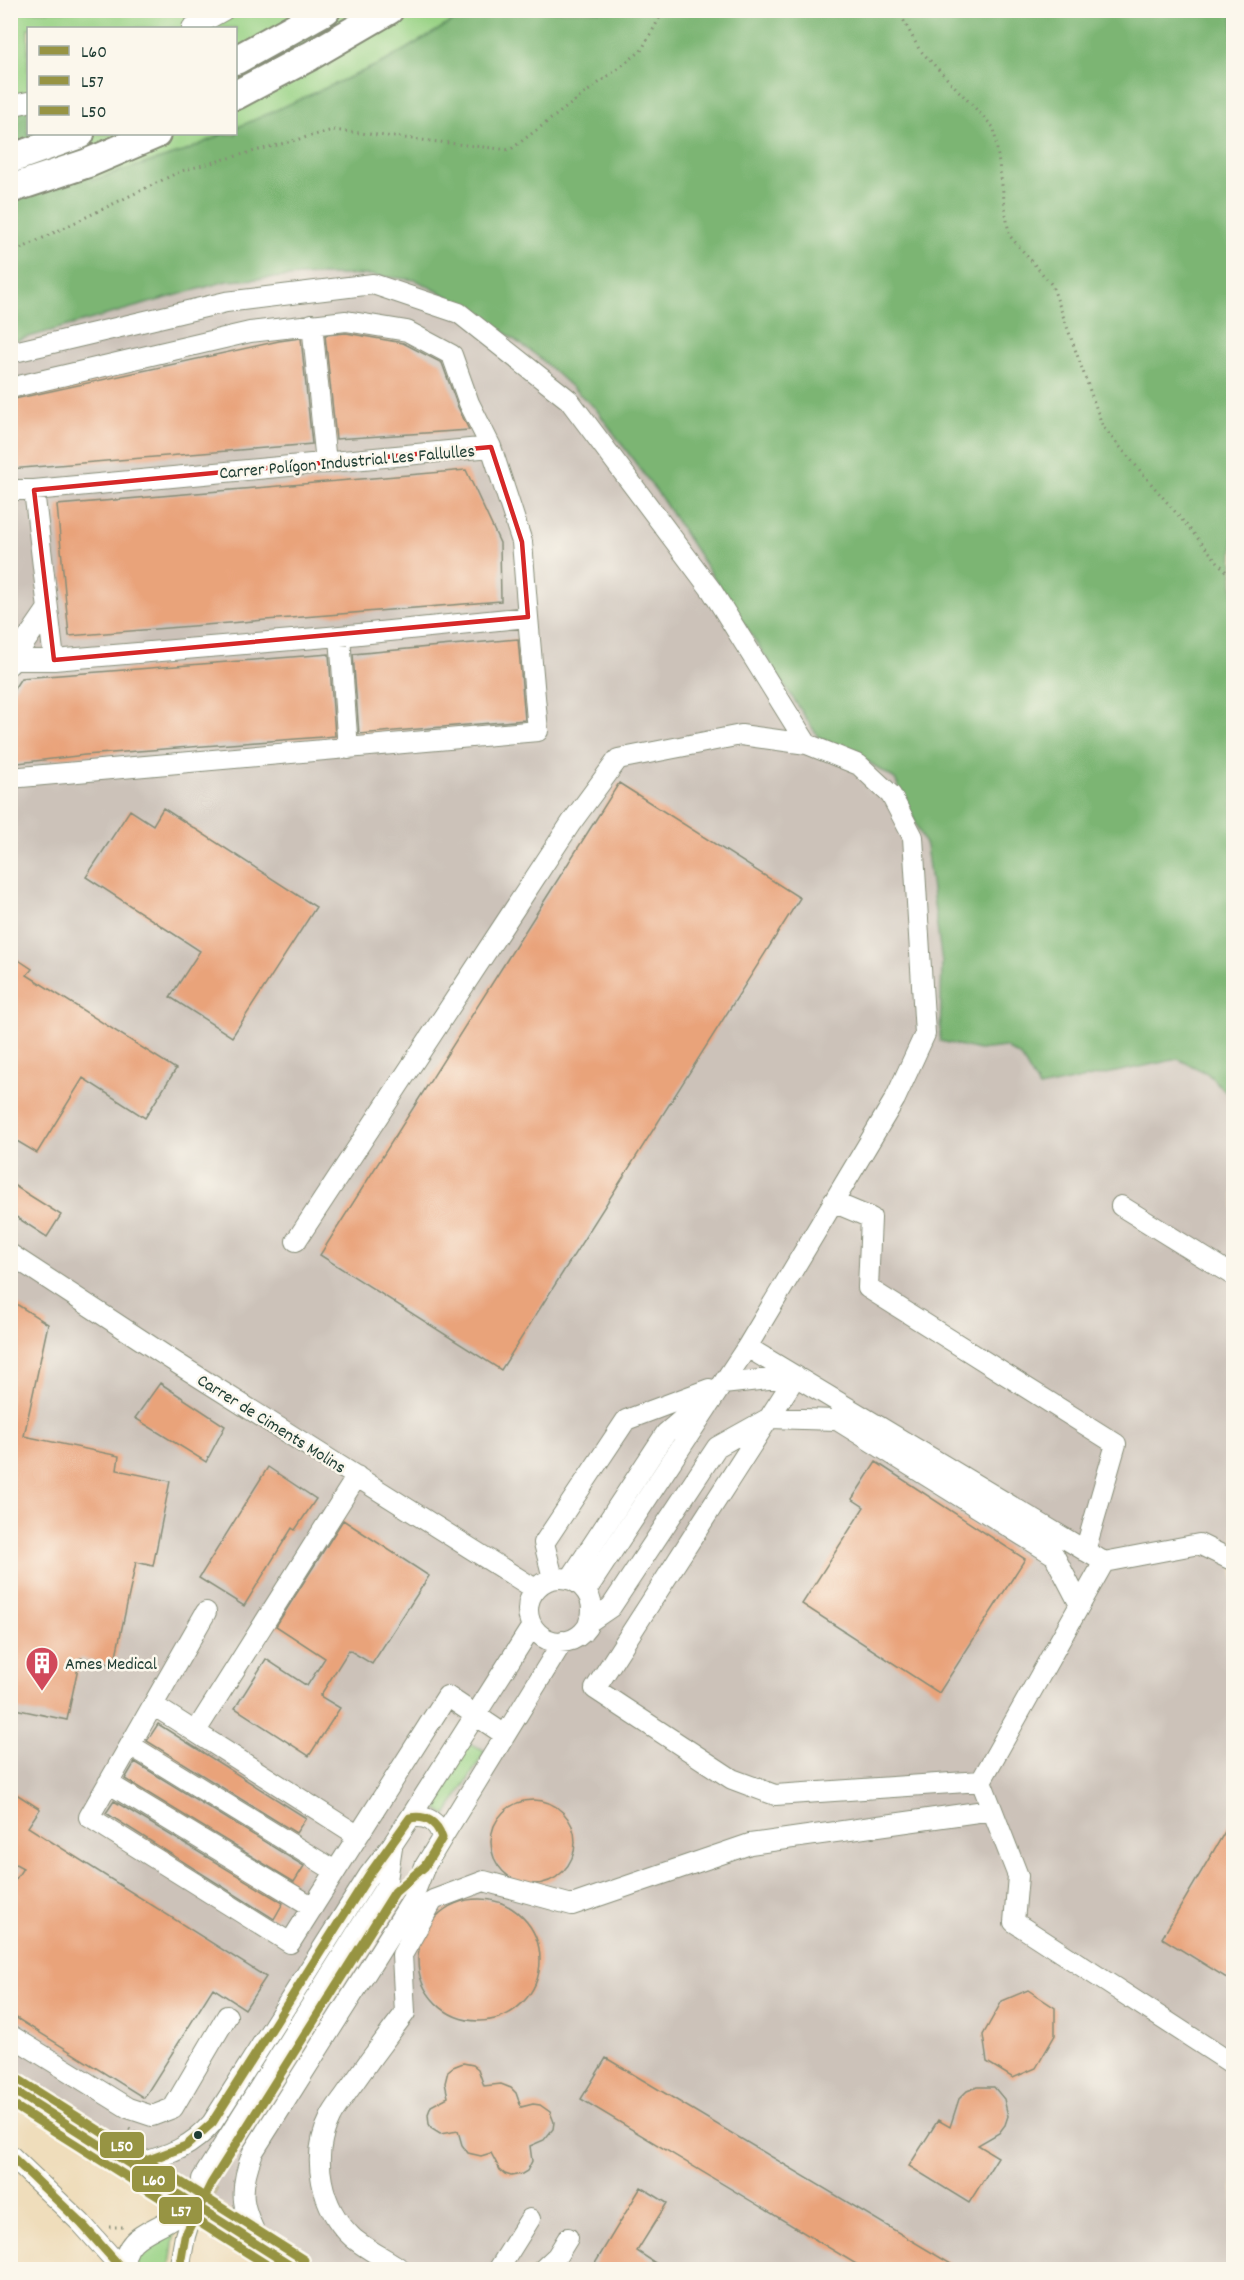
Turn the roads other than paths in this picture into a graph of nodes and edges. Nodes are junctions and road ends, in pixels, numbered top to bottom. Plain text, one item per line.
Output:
1 (224, 10) edge
2 (326, 10) edge
3 (389, 10) edge
4 (194, 27) edge
5 (237, 59) edge
6 (237, 94) edge
7 (27, 102) edge
8 (10, 106) edge
9 (77, 135) edge
10 (154, 135) edge
11 (10, 159) edge
12 (10, 189) edge
13 (312, 324) junction
14 (10, 353) edge
15 (10, 388) edge
16 (491, 447) junction
17 (326, 463) junction
18 (34, 489) junction
19 (10, 490) edge
20 (47, 610) junction
21 (528, 617) junction
22 (340, 636) junction
23 (54, 660) junction
24 (12, 662) edge
25 (807, 744) junction
26 (348, 749) junction
27 (10, 778) edge
28 (833, 1202) junction
29 (1121, 1206) dead end
30 (296, 1241) dead end
31 (10, 1254) edge
32 (1233, 1276) edge
33 (747, 1347) junction
34 (796, 1376) junction
35 (723, 1384) junction
36 (769, 1418) junction
37 (357, 1476) junction
38 (1085, 1551) junction
39 (1233, 1561) edge
40 (1104, 1563) junction
41 (570, 1583) junction
42 (536, 1589) junction
43 (1080, 1605) junction
44 (206, 1612) dead end
45 (589, 1623) junction
46 (532, 1626) junction
47 (563, 1641) junction
48 (153, 1705) junction
49 (476, 1715) junction
50 (196, 1731) junction
51 (505, 1734) junction
52 (130, 1745) junction
53 (981, 1781) junction
54 (108, 1784) junction
55 (992, 1810) junction
56 (410, 1818) junction
57 (357, 1835) junction
58 (442, 1838) junction
59 (392, 1845) junction
60 (425, 1866) junction
61 (335, 1871) junction
62 (313, 1907) junction
63 (227, 2016) dead end
64 (10, 2035) edge
65 (1233, 2065) edge
66 (10, 2088) edge
67 (10, 2155) edge
68 (133, 2166) junction
69 (530, 2219) dead end
70 (568, 2238) dead end
71 (262, 2247) junction
72 (124, 2270) edge
73 (179, 2270) edge
74 (298, 2270) edge
75 (402, 2270) edge
76 (498, 2270) edge
77 (542, 2270) edge

1 - 4 street
2 - 5 highway
3 - 6 highway
7 - 8 street
9 - 11 highway
10 - 12 highway
13 - 15 street
13 - 16 street
13 - 17 street
14 - 25 street
16 - 17 street, Carrer Polígon Industrial Les Fallulles
16 - 21 street, Carrer Polígon Industrial Les Fallulles
17 - 18 street, Carrer Polígon Industrial Les Fallulles
18 - 19 street, Carrer Polígon Industrial Les Fallulles
18 - 20 street
20 - 23 street
20 - 24 street
21 - 22 street
21 - 26 street, Carrer Polígon Industrial Les Fallulles
22 - 23 street
22 - 26 street
23 - 24 street
25 - 28 street
25 - 30 street
26 - 27 street
28 - 33 street
28 - 38 street
29 - 32 street
31 - 37 street, Carrer de Ciments Molins
33 - 34 street
33 - 35 street
34 - 35 street
34 - 36 street
34 - 38 street
35 - 41 street
35 - 41 street
36 - 43 street
36 - 45 street
36 - 53 street
37 - 42 street, Carrer de Ciments Molins
37 - 50 street
38 - 40 street
39 - 40 street
40 - 43 street
41 - 42 street
41 - 45 street
42 - 46 street
43 - 53 street
44 - 48 street
45 - 47 street
46 - 47 street
46 - 49 street
47 - 51 street
48 - 50 street
48 - 52 street
49 - 51 street
49 - 56 street
49 - 57 street
50 - 57 street
51 - 58 street
52 - 54 street
52 - 61 street
53 - 55 street
54 - 62 street
54 - 62 street
55 - 65 street
55 - 75 street
56 - 58 street
56 - 59 street
57 - 61 street
58 - 60 street
59 - 60 street
59 - 68 street
60 - 71 street
61 - 62 street
63 - 64 street
66 - 68 main road
67 - 72 street
68 - 71 main road
69 - 76 street
70 - 77 street
71 - 74 main road
72 - 73 street

